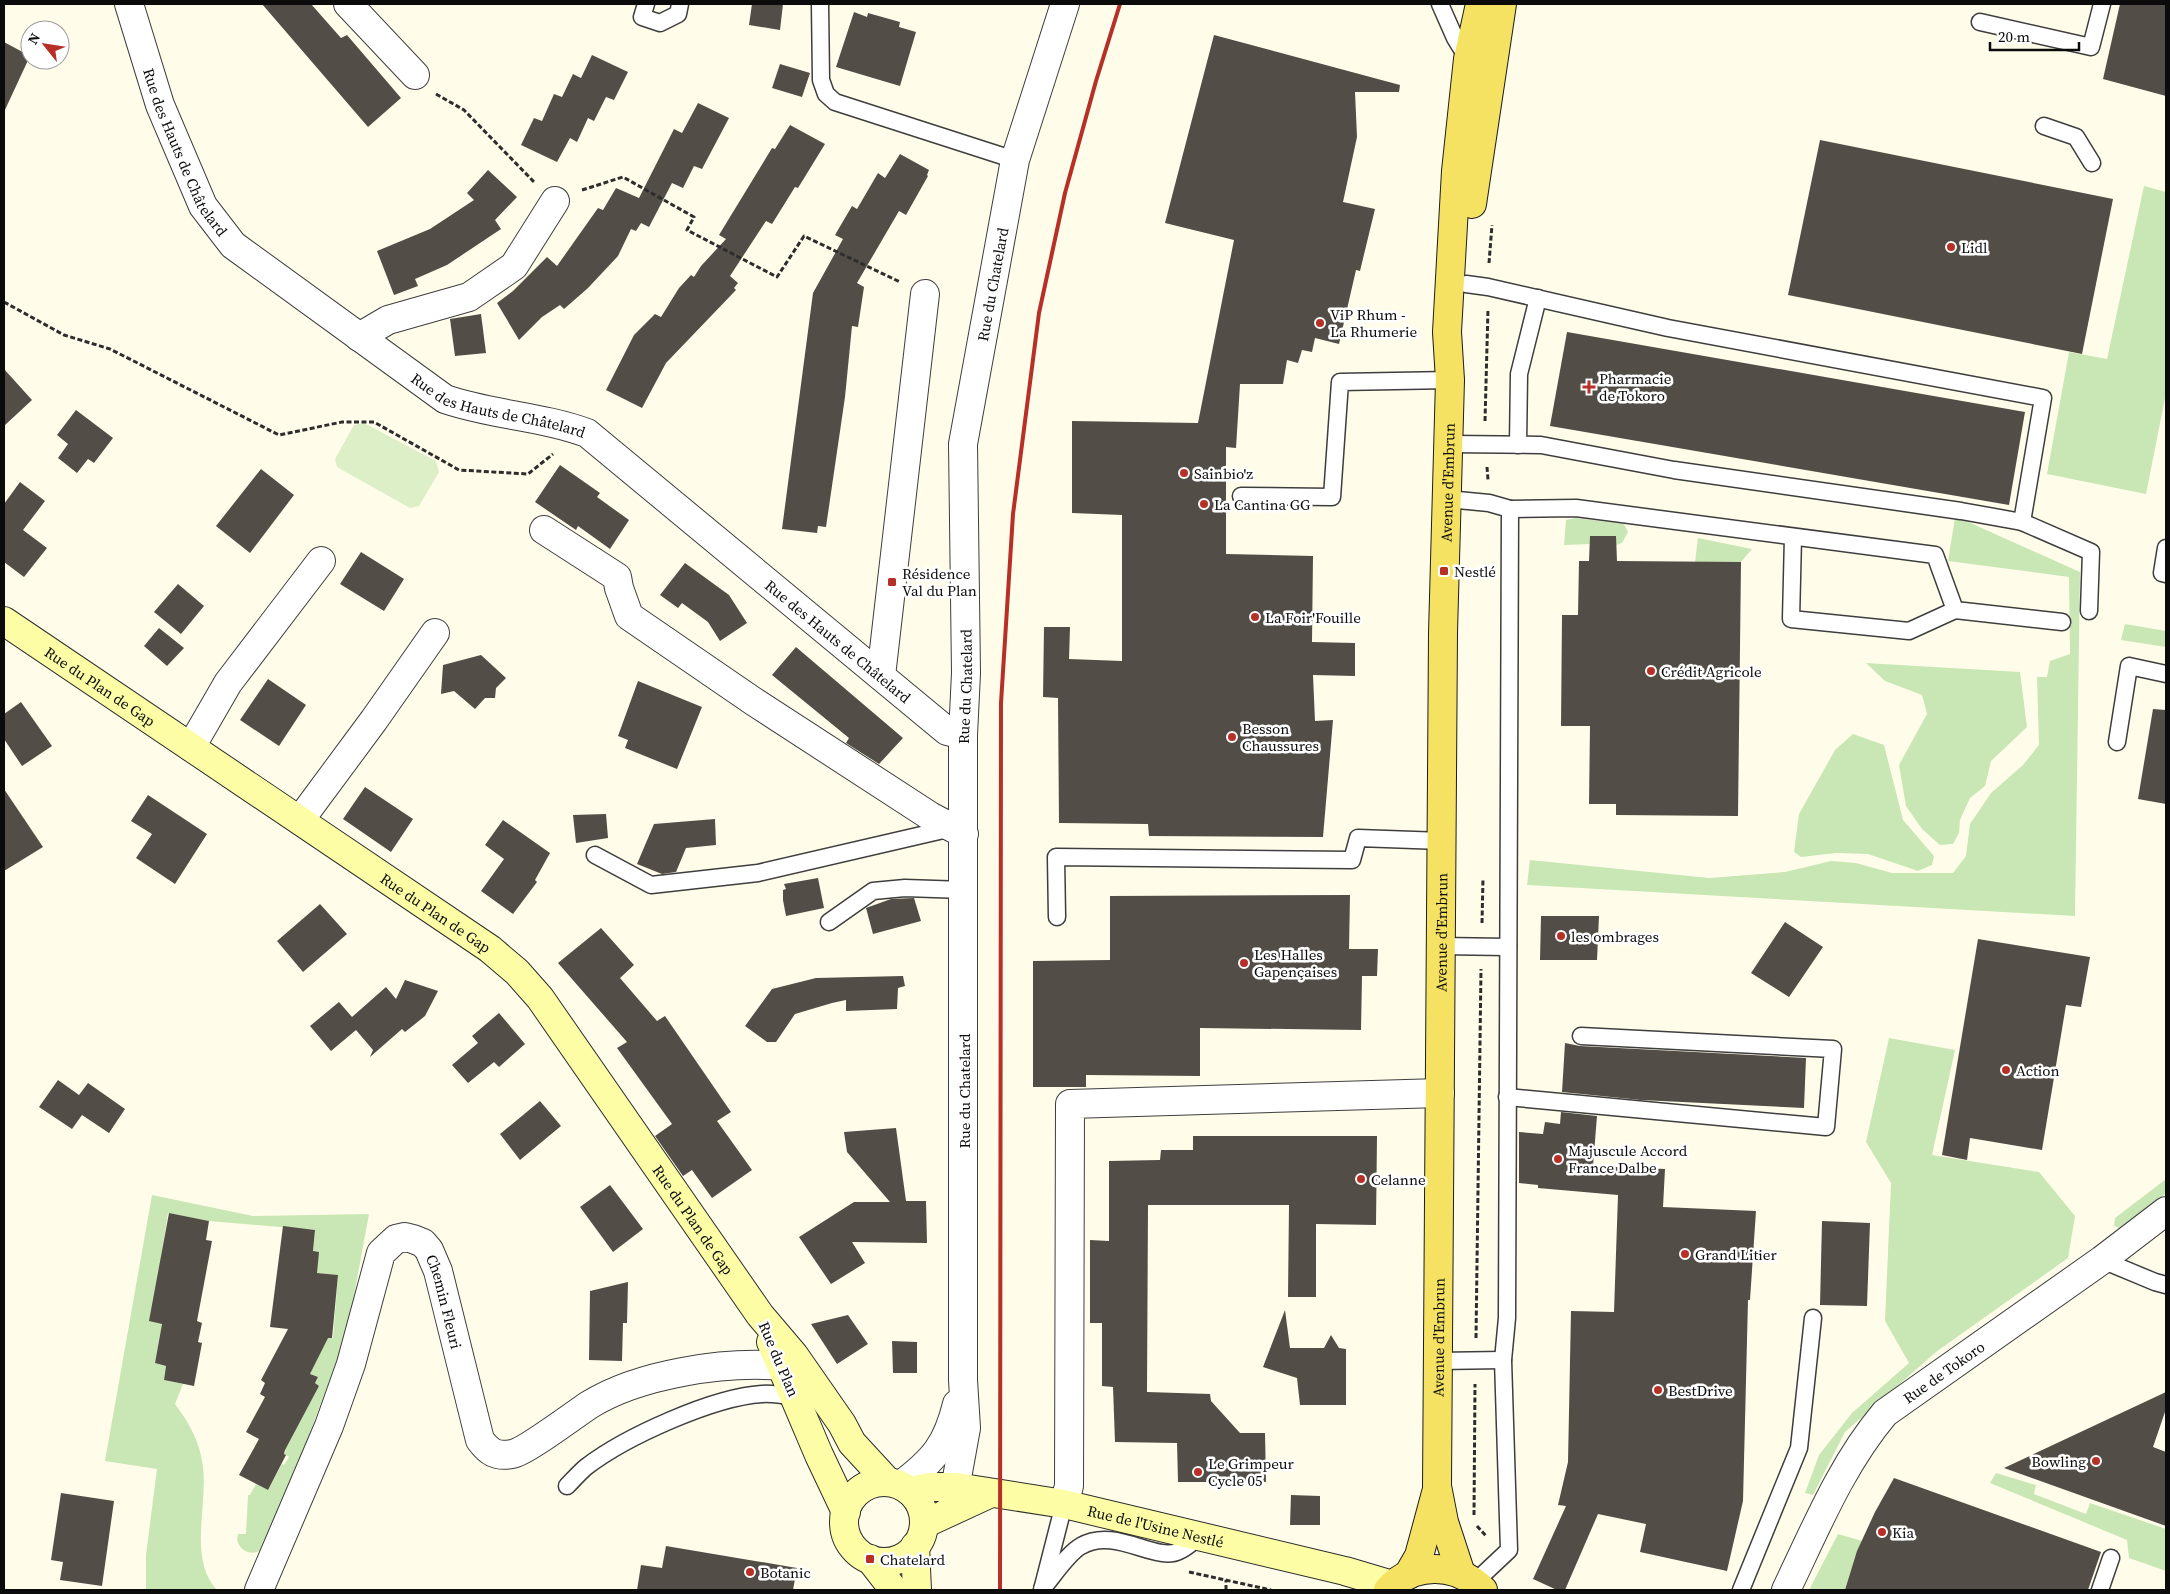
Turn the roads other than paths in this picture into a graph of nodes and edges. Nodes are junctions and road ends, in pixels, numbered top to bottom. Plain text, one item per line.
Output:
1 (129, 4) edge
2 (348, 4) edge
3 (646, 4) edge
4 (680, 4) edge
5 (820, 4) edge
6 (1065, 4) edge
7 (1440, 4) edge
8 (1480, 4) edge
9 (1502, 4) edge
10 (2102, 4) edge
11 (1980, 22) dead end
12 (1468, 60) junction
13 (415, 75) road end
14 (2044, 126) dead end
15 (1015, 160) junction
16 (2092, 163) dead end
17 (555, 201) road end
18 (1477, 285) junction
19 (925, 294) road end
20 (1538, 298) junction
21 (359, 337) junction
22 (1450, 380) junction
23 (1450, 444) junction
24 (1518, 445) junction
25 (1241, 496) dead end
26 (1447, 498) junction
27 (1510, 509) junction
28 (2022, 522) junction
29 (544, 530) dead end
30 (1793, 537) junction
31 (2166, 548) edge
32 (321, 561) dead end
33 (2166, 574) edge
34 (1955, 610) junction
35 (2089, 611) dead end
36 (4, 621) edge
37 (2062, 622) dead end
38 (435, 633) dead end
39 (2166, 674) edge
40 (882, 676) junction
41 (964, 735) junction
42 (2117, 742) dead end
43 (191, 747) junction
44 (300, 820) junction
45 (958, 831) junction
46 (1442, 841) junction
47 (595, 855) dead end
48 (964, 890) junction
49 (1057, 918) dead end
50 (829, 922) dead end
51 (1440, 946) junction
52 (1508, 947) junction
53 (1581, 1036) dead end
54 (1440, 1093) junction
55 (1507, 1097) junction
56 (2166, 1211) edge
57 (2102, 1260) junction
58 (2166, 1284) edge
59 (760, 1315) junction
60 (1813, 1318) dead end
61 (1504, 1360) junction
62 (1438, 1361) junction
63 (782, 1366) junction
64 (963, 1380) junction
65 (795, 1397) junction
66 (842, 1424) junction
67 (567, 1486) dead end
68 (900, 1486) junction
69 (1437, 1486) junction
70 (954, 1499) junction
71 (1064, 1504) junction
72 (846, 1512) junction
73 (920, 1535) junction
74 (1198, 1538) junction
75 (2111, 1558) dead end
76 (870, 1560) junction
77 (1322, 1566) junction
78 (1473, 1582) edge
79 (1396, 1583) edge
80 (259, 1590) edge
81 (894, 1590) edge
82 (917, 1590) edge
83 (1042, 1590) edge
84 (1348, 1590) edge
85 (1741, 1590) edge
86 (1786, 1590) edge
87 (2100, 1590) edge

1 - 21 street, Rue des Hauts de Châtelard
2 - 13 street
3 - 4 lane
5 - 15 lane
6 - 15 street, Rue du Chatelard
7 - 12 lane
8 - 12 main road, Avenue d'Embrun
9 - 18 main road, Avenue d'Embrun
10 - 11 lane
12 - 22 main road, Avenue d'Embrun
14 - 16 lane
15 - 41 street, Rue du Chatelard
17 - 21 street
18 - 20 lane
18 - 22 main road, Avenue d'Embrun
19 - 40 street
20 - 24 lane
20 - 28 lane
21 - 40 street, Rue des Hauts de Châtelard
22 - 23 main road, Avenue d'Embrun
22 - 25 lane
23 - 24 lane
23 - 26 main road, Avenue d'Embrun
24 - 28 lane
26 - 27 lane
26 - 46 main road, Avenue d'Embrun
27 - 30 lane
27 - 52 lane
28 - 35 lane
29 - 45 street
30 - 34 lane
30 - 34 lane
31 - 33 lane
32 - 43 street
34 - 37 lane
36 - 43 main road, Rue du Plan de Gap
38 - 44 street
39 - 42 lane
40 - 41 street, Rue des Hauts de Châtelard
41 - 45 street, Rue du Chatelard
43 - 44 main road, Rue du Plan de Gap
44 - 59 main road, Rue du Plan de Gap
45 - 47 lane
45 - 48 street, Rue du Chatelard
46 - 49 lane
46 - 51 main road, Avenue d'Embrun
48 - 50 lane
48 - 64 street, Rue du Chatelard
51 - 52 lane
51 - 54 main road, Avenue d'Embrun
52 - 55 lane
53 - 55 lane
54 - 62 main road, Avenue d'Embrun
54 - 71 street
55 - 61 lane
56 - 57 street, Rue de Tokoro
57 - 58 lane
57 - 86 street, Rue de Tokoro
59 - 63 main road, Rue du Plan
59 - 66 main road, Rue du Plan
60 - 85 lane
61 - 62 lane
61 - 78 lane
62 - 69 main road, Avenue d'Embrun
63 - 65 main road, Rue du Plan
63 - 80 street, Chemin Fleuri
64 - 68 street, Rue du Chatelard
64 - 70 street, Rue du Chatelard
65 - 66 lane
65 - 67 lane
65 - 72 main road, Rue du Plan
66 - 68 main road, Rue du Plan
68 - 70 main road, Rue de l'Usine Nestlé
68 - 72 main road
68 - 73 main road
69 - 78 main road, Avenue d'Embrun
69 - 79 main road, Avenue d'Embrun
70 - 71 main road, Rue de l'Usine Nestlé
70 - 73 main road, Rue de l'Usine Nestlé
71 - 74 main road, Rue de l'Usine Nestlé
71 - 83 lane
72 - 76 main road
73 - 76 main road
73 - 82 main road
74 - 77 main road, Rue de l'Usine Nestlé
74 - 83 lane
75 - 87 lane
76 - 81 main road
77 - 79 main road, Rue de l'Usine Nestlé
77 - 84 main road
78 - 79 main road

